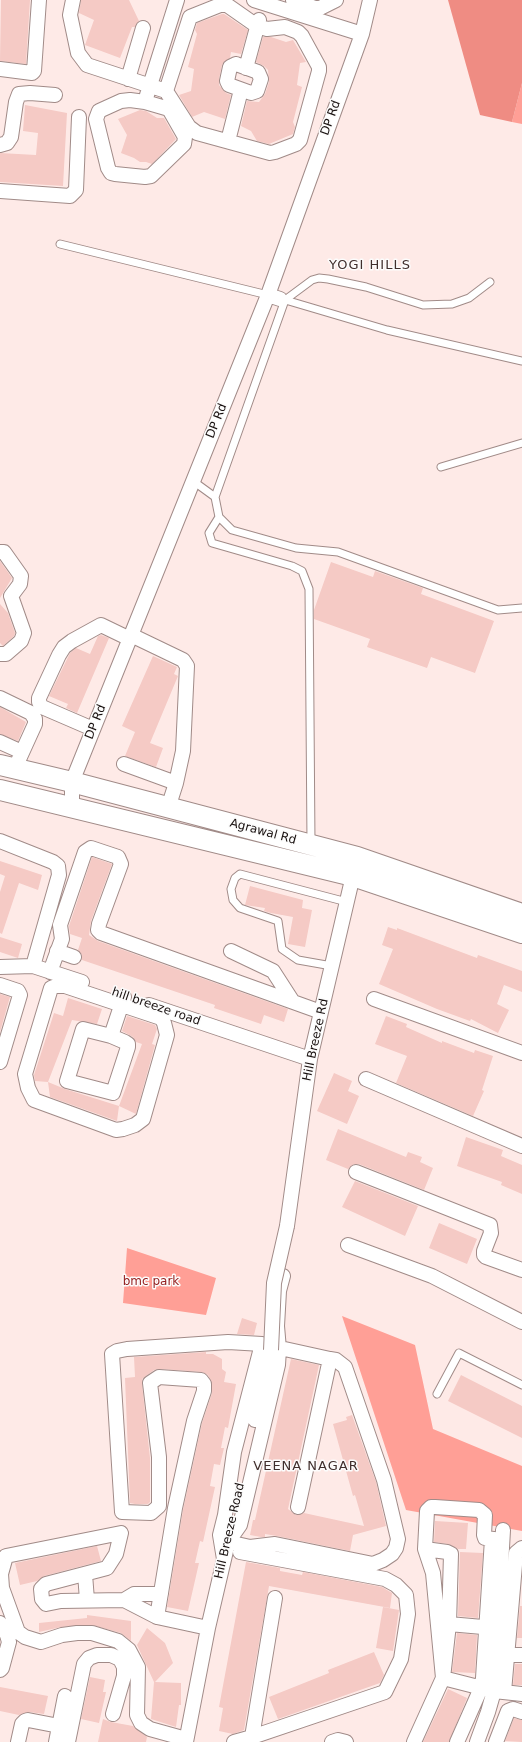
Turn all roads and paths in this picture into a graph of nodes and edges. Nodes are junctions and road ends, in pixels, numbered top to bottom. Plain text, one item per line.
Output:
1 (39, 0) edge
2 (73, 0) edge
3 (177, 0) edge
4 (254, 0) edge
5 (293, 0) edge
6 (336, 0) edge
7 (370, 0) edge
8 (258, 23) junction
9 (143, 28) dead end
10 (362, 34) junction
11 (246, 68) junction
12 (0, 69) edge
13 (128, 79) junction
14 (149, 86) junction
15 (241, 90) junction
16 (166, 91) junction
17 (55, 95) dead end
18 (145, 102) junction
19 (79, 117) dead end
20 (228, 141) junction
21 (0, 145) edge
22 (0, 191) edge
23 (60, 244) dead end
24 (490, 282) dead end
25 (278, 298) junction
26 (522, 361) edge
27 (522, 443) edge
28 (441, 467) dead end
29 (193, 481) junction
30 (215, 497) junction
31 (219, 517) junction
32 (0, 552) edge
33 (522, 608) edge
34 (131, 637) junction
35 (0, 654) edge
36 (0, 698) edge
37 (93, 729) junction
38 (0, 742) edge
39 (12, 762) edge
40 (124, 764) dead end
41 (72, 782) junction
42 (176, 783) junction
43 (0, 790) edge
44 (72, 807) junction
45 (168, 808) junction
46 (0, 841) edge
47 (311, 845) junction
48 (357, 857) junction
49 (353, 876) junction
50 (347, 902) junction
51 (522, 914) edge
52 (522, 933) edge
53 (58, 950) junction
54 (231, 951) dead end
55 (74, 957) dead end
56 (0, 966) edge
57 (33, 966) junction
58 (332, 966) junction
59 (50, 972) junction
60 (0, 985) edge
61 (374, 999) dead end
62 (123, 1001) junction
63 (293, 1002) junction
64 (321, 1012) junction
65 (111, 1036) junction
66 (522, 1053) edge
67 (310, 1059) junction
68 (0, 1062) edge
69 (366, 1079) dead end
70 (522, 1146) edge
71 (356, 1172) dead end
72 (287, 1226) joint
73 (348, 1245) dead end
74 (522, 1270) edge
75 (283, 1276) dead end
76 (522, 1322) edge
77 (271, 1348) junction
78 (330, 1358) junction
79 (522, 1385) edge
80 (437, 1394) dead end
81 (159, 1506) junction
82 (298, 1507) dead end
83 (175, 1508) junction
84 (122, 1512) junction
85 (120, 1533) junction
86 (499, 1536) junction
87 (522, 1548) edge
88 (425, 1549) junction
89 (226, 1550) junction
90 (85, 1574) junction
91 (161, 1594) junction
92 (513, 1596) edge
93 (275, 1598) dead end
94 (87, 1600) junction
95 (124, 1600) junction
96 (157, 1616) junction
97 (0, 1623) edge
98 (449, 1624) junction
99 (208, 1628) junction
100 (492, 1628) junction
101 (508, 1646) edge
102 (522, 1655) edge
103 (0, 1670) edge
104 (442, 1678) junction
105 (493, 1691) junction
106 (522, 1694) edge
107 (65, 1696) dead end
108 (522, 1712) edge
109 (113, 1714) dead end
110 (59, 1726) junction
111 (252, 1738) junction
112 (483, 1740) edge
113 (15, 1741) edge
114 (186, 1741) edge
115 (56, 1742) edge
116 (68, 1742) edge
117 (234, 1742) edge
118 (332, 1742) edge
119 (346, 1742) edge
120 (414, 1742) edge
121 (457, 1742) edge
122 (496, 1742) edge

1 - 12 street
2 - 13 street
3 - 14 street
4 - 10 street
5 - 6 street
7 - 10 street, DP Rd
8 - 11 street
8 - 16 street
8 - 20 street
9 - 13 street
10 - 25 street, DP Rd
11 - 15 street
11 - 15 street
13 - 14 street
14 - 16 street
14 - 18 street
15 - 20 street
16 - 20 street
17 - 21 street
18 - 18 street
19 - 22 street
23 - 25 lane
24 - 25 lane
25 - 26 lane
25 - 29 street, DP Rd
25 - 30 lane
27 - 28 lane
29 - 30 lane
29 - 34 street, DP Rd
30 - 31 lane
31 - 33 lane
31 - 47 lane
32 - 35 street
34 - 37 street, DP Rd
34 - 37 street
34 - 42 street
36 - 39 street
37 - 41 street, DP Rd
38 - 39 street
39 - 41 street, Agrawal Rd
40 - 42 street
41 - 44 street, DP Rd
41 - 45 street, Agrawal Rd
42 - 45 street
43 - 44 street, Agrawal Rd
44 - 49 street, Agrawal Rd
45 - 47 street, Agrawal Rd
46 - 57 street
47 - 48 street, Agrawal Rd
48 - 49 street, Hill Breeze Rd
48 - 51 street, Agrawal Rd
49 - 50 street, Hill Breeze Rd
49 - 52 street, Agrawal Rd
50 - 58 street, Hill Breeze Rd
50 - 58 lane
53 - 55 street
53 - 59 street
53 - 63 street
54 - 63 street
56 - 57 street, hill breeze road
57 - 59 street, hill breeze road
58 - 64 street, Hill Breeze Rd
59 - 62 street, hill breeze road
60 - 68 street
61 - 66 street
62 - 62 street
62 - 65 street
62 - 67 street, hill breeze road
63 - 64 street
64 - 67 street, Hill Breeze Rd
65 - 65 street
67 - 72 street, Hill Breeze Rd
69 - 70 street
71 - 74 street
72 - 77 street, Hill Breeze Road, bridge
73 - 76 street
75 - 77 street
77 - 78 street
77 - 84 street
77 - 89 street, Hill Breeze Road
78 - 82 street
78 - 89 street
79 - 80 lane
81 - 83 street
81 - 83 street
81 - 84 street
83 - 91 street
84 - 85 street
85 - 90 street
85 - 114 street
86 - 88 street
86 - 92 street
86 - 100 street
87 - 92 street
88 - 98 street
88 - 104 street
89 - 99 street, Hill Breeze Road
89 - 111 street
90 - 94 street
90 - 94 street
91 - 95 street
91 - 96 street
92 - 100 street
92 - 101 street
93 - 111 street
94 - 95 street
95 - 96 street
96 - 99 street
97 - 103 street
98 - 100 street
98 - 104 street
99 - 114 street, Hill Breeze Road
100 - 101 street
100 - 105 street
101 - 102 street
101 - 105 street
104 - 105 street
104 - 120 street
105 - 106 street
105 - 112 street
105 - 121 street
107 - 110 street
108 - 122 street
109 - 116 street
110 - 113 street
110 - 115 street
111 - 117 street
118 - 119 street

